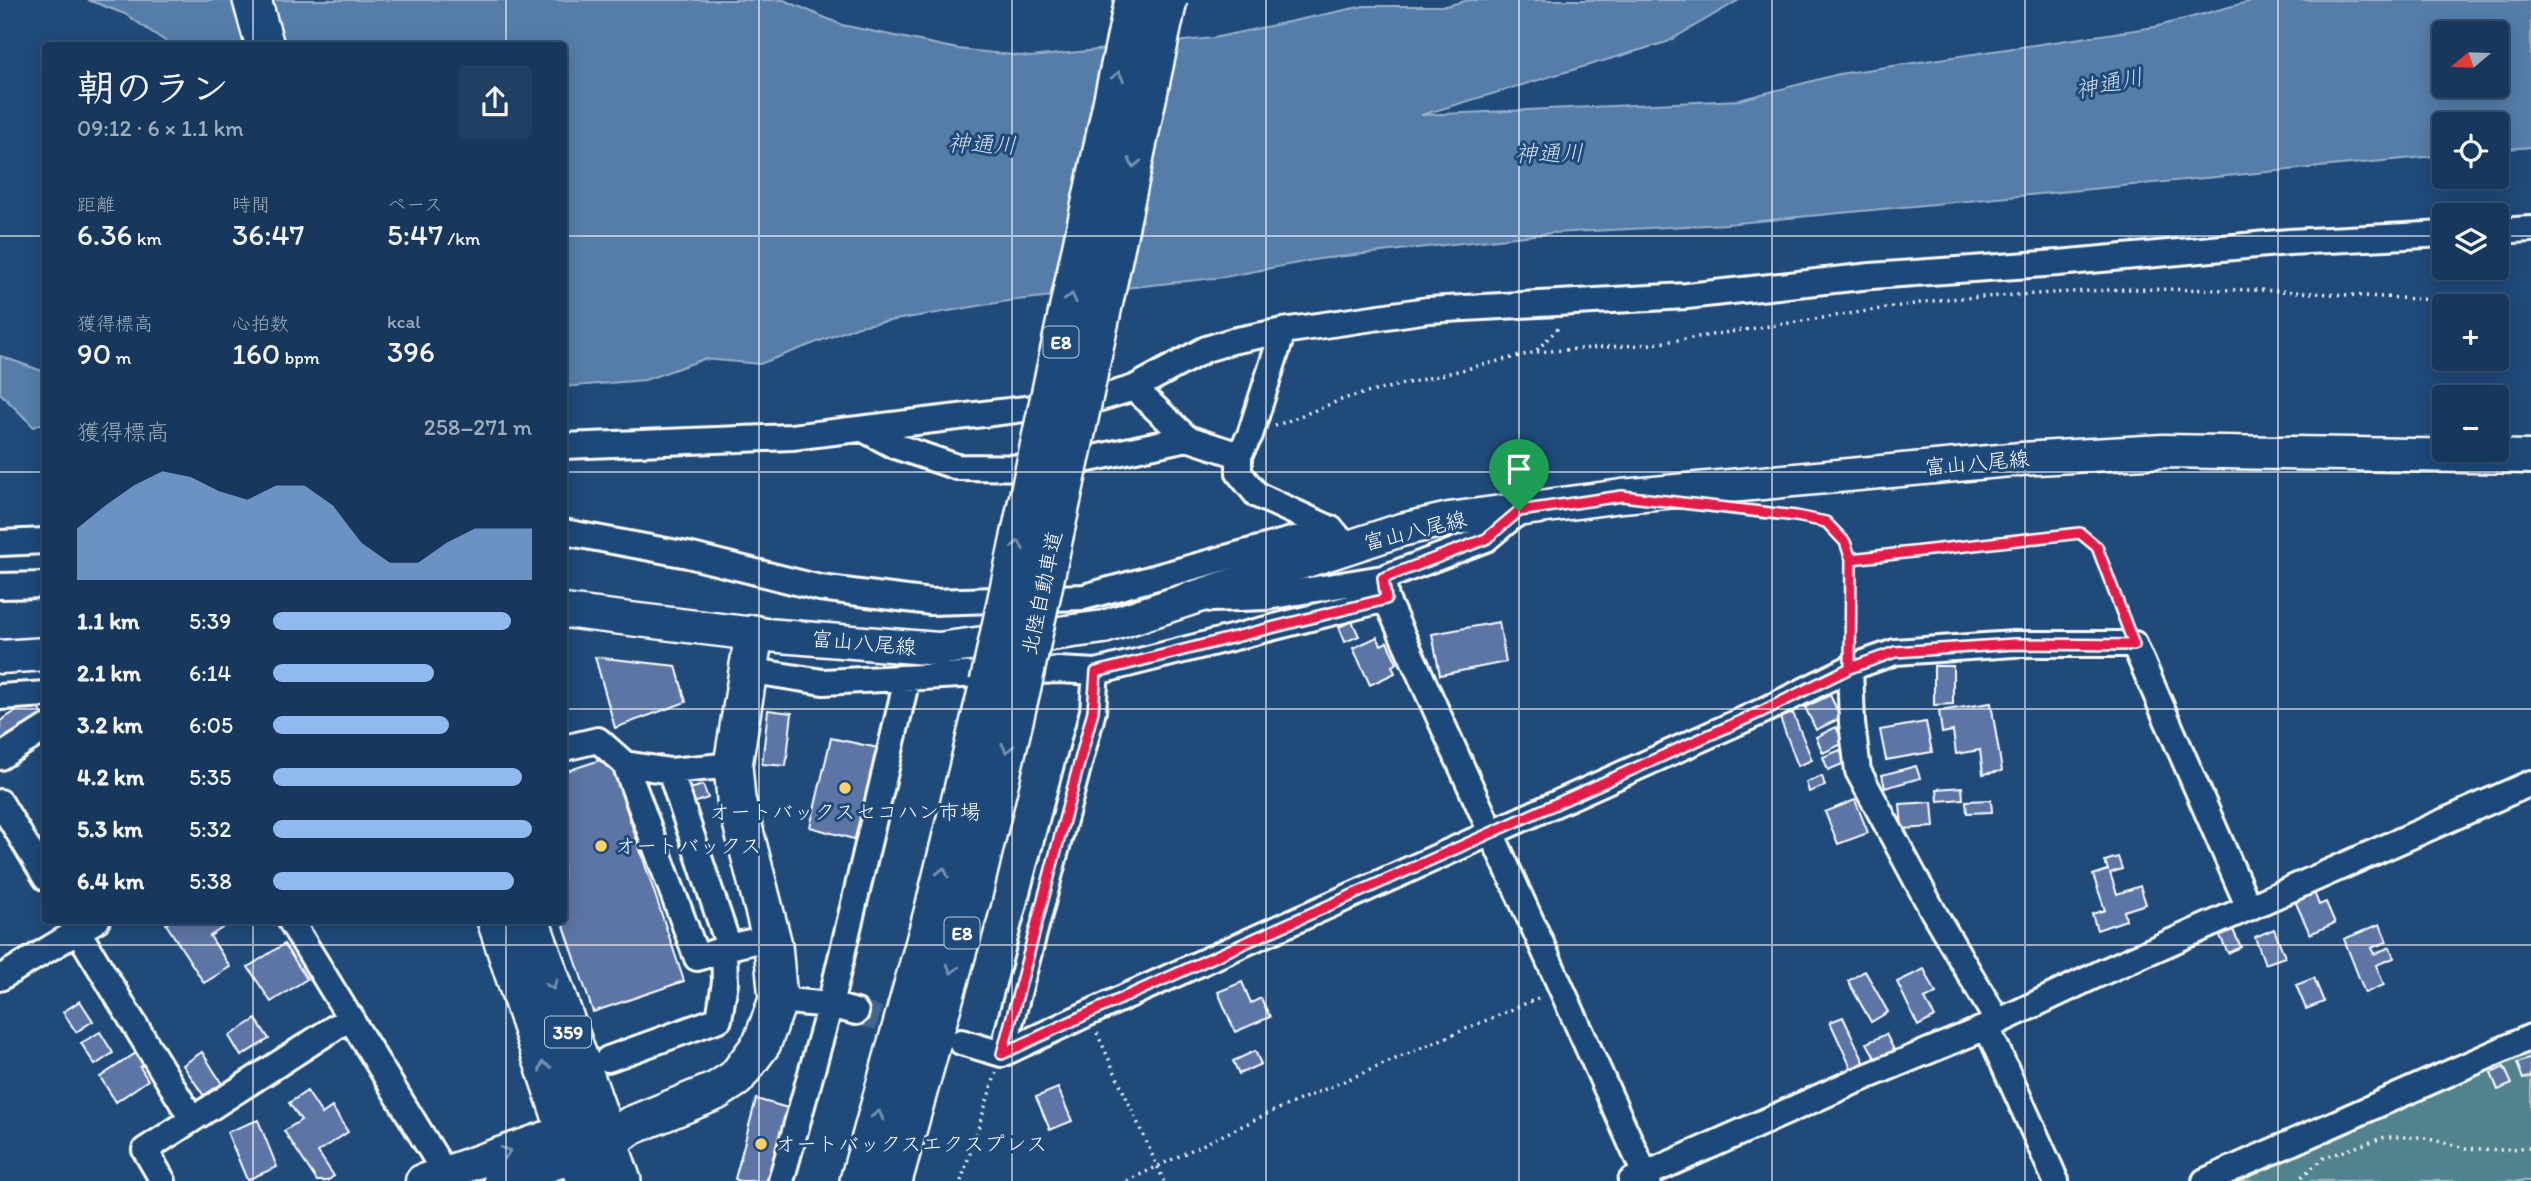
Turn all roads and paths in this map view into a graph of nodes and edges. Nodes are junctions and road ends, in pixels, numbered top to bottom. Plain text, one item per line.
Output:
1 (226, 0) edge
2 (251, 0) edge
3 (1134, 0) edge
4 (1168, 0) edge
5 (239, 42) edge
6 (264, 42) edge
7 (2531, 229) edge
8 (2509, 230) edge
9 (2432, 235) edge
10 (2432, 300) edge
11 (1582, 303) junction
12 (1283, 331) junction
13 (1536, 352) junction
14 (1134, 388) junction
15 (863, 429) junction
16 (1186, 438) junction
17 (1244, 445) junction
18 (567, 446) edge
19 (2531, 457) edge
20 (1742, 510) dead end
21 (1519, 511) junction
22 (567, 533) edge
23 (42, 541) edge
24 (0, 543) edge
25 (1348, 543) junction
26 (1851, 559) junction
27 (42, 585) edge
28 (0, 586) edge
29 (1385, 588) junction
30 (1189, 599) junction
31 (567, 611) edge
32 (754, 634) junction
33 (2134, 645) junction
34 (42, 654) edge
35 (0, 657) edge
36 (1850, 668) junction
37 (747, 670) junction
38 (1096, 672) junction
39 (907, 679) junction
40 (1006, 683) junction
41 (42, 694) edge
42 (0, 697) edge
43 (42, 731) edge
44 (567, 747) edge
45 (0, 757) edge
46 (625, 764) junction
47 (733, 765) junction
48 (670, 771) junction
49 (2531, 783) edge
50 (0, 802) edge
51 (1493, 833) junction
52 (42, 871) edge
53 (2249, 908) junction
54 (293, 924) edge
55 (498, 924) edge
56 (531, 924) edge
57 (82, 925) edge
58 (763, 939) dead end
59 (726, 948) junction
60 (0, 978) edge
61 (1562, 988) junction
62 (778, 1000) junction
63 (830, 1005) junction
64 (856, 1012) tunnel mouth
65 (1089, 1013) junction
66 (351, 1017) junction
67 (1993, 1025) junction
68 (2531, 1037) edge
69 (961, 1042) dead end
70 (1002, 1054) junction
71 (608, 1059) dead end
72 (192, 1119) junction
73 (594, 1142) edge
74 (2531, 1147) edge
75 (1157, 1168) junction
76 (434, 1177) edge
77 (1641, 1179) edge
78 (163, 1181) edge
79 (500, 1181) edge
80 (622, 1181) edge
81 (782, 1181) edge
82 (859, 1181) edge
83 (893, 1181) edge
84 (961, 1181) edge
85 (1127, 1181) edge
86 (1164, 1181) edge
87 (2056, 1181) edge
88 (2205, 1181) edge
89 (2296, 1181) edge

1 - 5 highway
2 - 6 highway
40 -> 3 highway, 北陸自動車道 / E8, bridge
4 -> 40 highway, 北陸自動車道 / E8, bridge
7 - 8 street
9 - 11 street
10 - 13 path
11 - 12 street
11 - 13 path
12 - 14 street
12 - 17 street
13 - 17 path
14 - 15 street
14 - 16 street
15 - 16 street
15 - 18 street
16 - 17 street
17 - 25 street
19 - 21 main road, 富山八尾線
20 - 26 path
21 - 25 main road, 富山八尾線
21 - 29 street
22 - 25 street
23 - 24 street
25 - 30 main road, 富山八尾線
26 - 33 path
26 - 36 path
27 - 28 street
29 - 30 street
29 - 38 street
29 - 51 street
30 - 32 main road, 富山八尾線
31 - 32 main road, 富山八尾線
32 - 37 highway
33 - 36 street
33 - 53 street
34 - 35 main road
36 - 51 street
36 - 67 street
37 - 39 street
37 - 47 highway
38 - 39 street
38 - 70 street
39 - 63 street
82 -> 40 highway, 北陸自動車道 / E8
40 -> 83 highway, 北陸自動車道 / E8
41 - 42 street
43 - 45 street
44 - 46 street
46 - 48 street
46 - 59 street
47 - 48 street
47 - 62 highway
48 - 59 street
49 - 53 street
50 - 52 street
51 - 61 street
51 - 65 street
53 - 67 street
54 - 66 street
73 -> 55 highway, 359
56 -> 73 highway, 359
57 - 60 street
57 - 72 street
58 - 59 street
59 - 71 street
61 - 75 path
61 - 77 street
62 - 63 street
62 - 73 highway
63 - 64 street
63 - 81 street
65 - 70 street
65 - 75 path
66 - 72 street
66 - 76 street
67 - 77 street
67 - 87 street
68 - 88 street
69 - 70 street
70 - 84 path
72 - 78 street
76 -> 73 main road
73 - 79 main road
73 - 80 highway, 359
74 - 89 path
75 - 85 path
75 - 86 path

